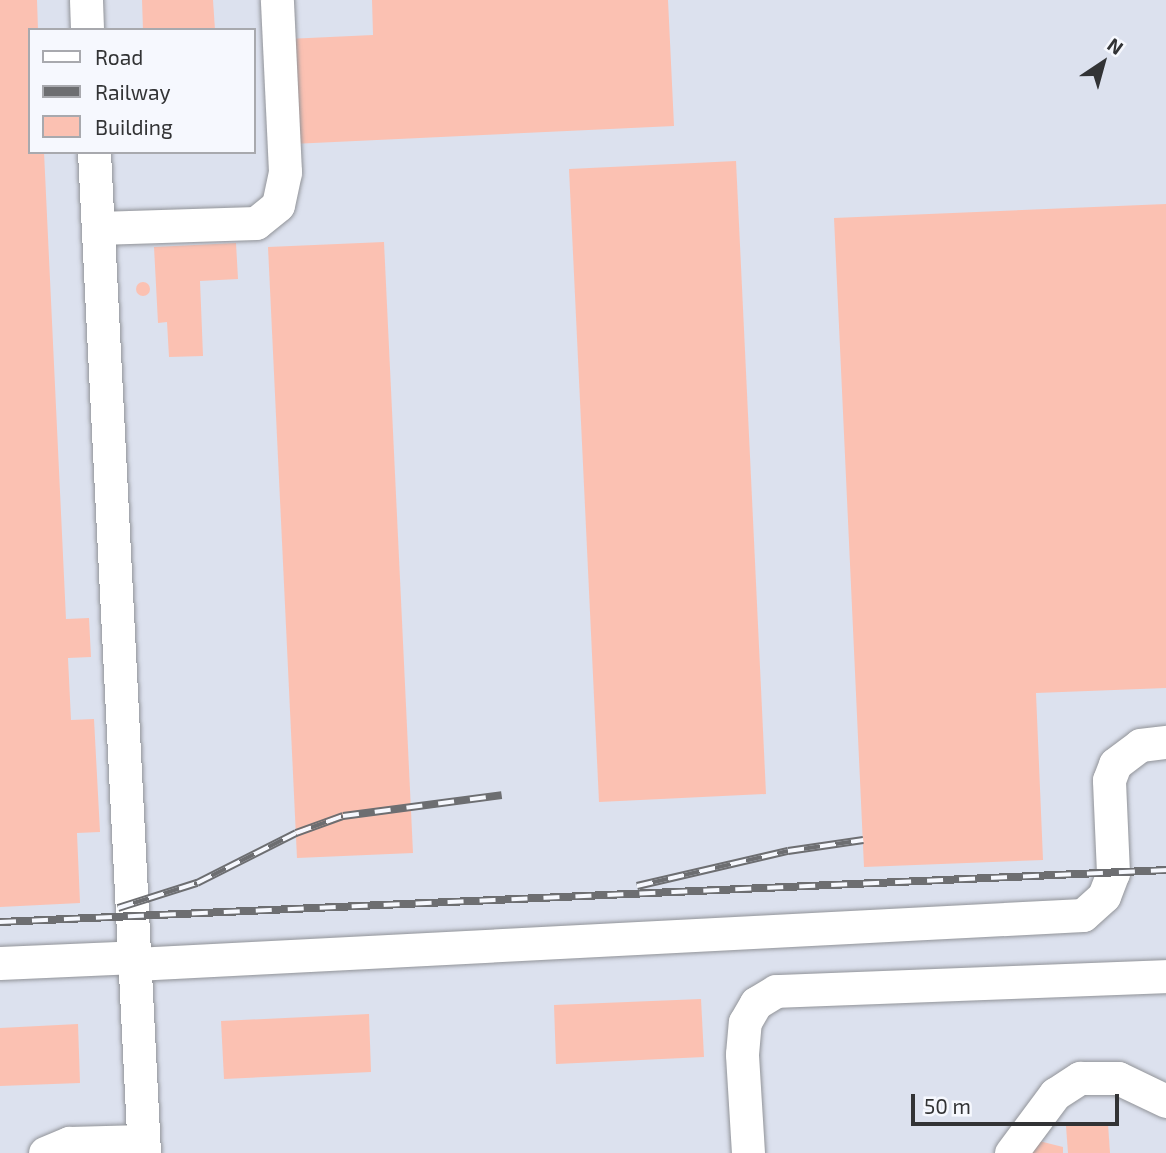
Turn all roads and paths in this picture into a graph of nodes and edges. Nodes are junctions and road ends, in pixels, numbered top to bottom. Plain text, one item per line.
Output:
1 (86, 0) edge
2 (277, 0) edge
3 (88, 28) edge
4 (94, 154) edge
5 (97, 228) junction
6 (1166, 742) edge
7 (135, 960) junction
8 (0, 963) edge
9 (1166, 976) edge
10 (1166, 1101) edge
11 (144, 1147) edge
12 (45, 1153) edge
13 (748, 1153) edge
14 (1011, 1153) edge

1 - 3 lane
2 - 5 lane
4 - 5 lane
5 - 7 lane
6 - 7 lane
7 - 8 lane
7 - 11 lane
9 - 13 lane
10 - 14 lane
11 - 12 lane

